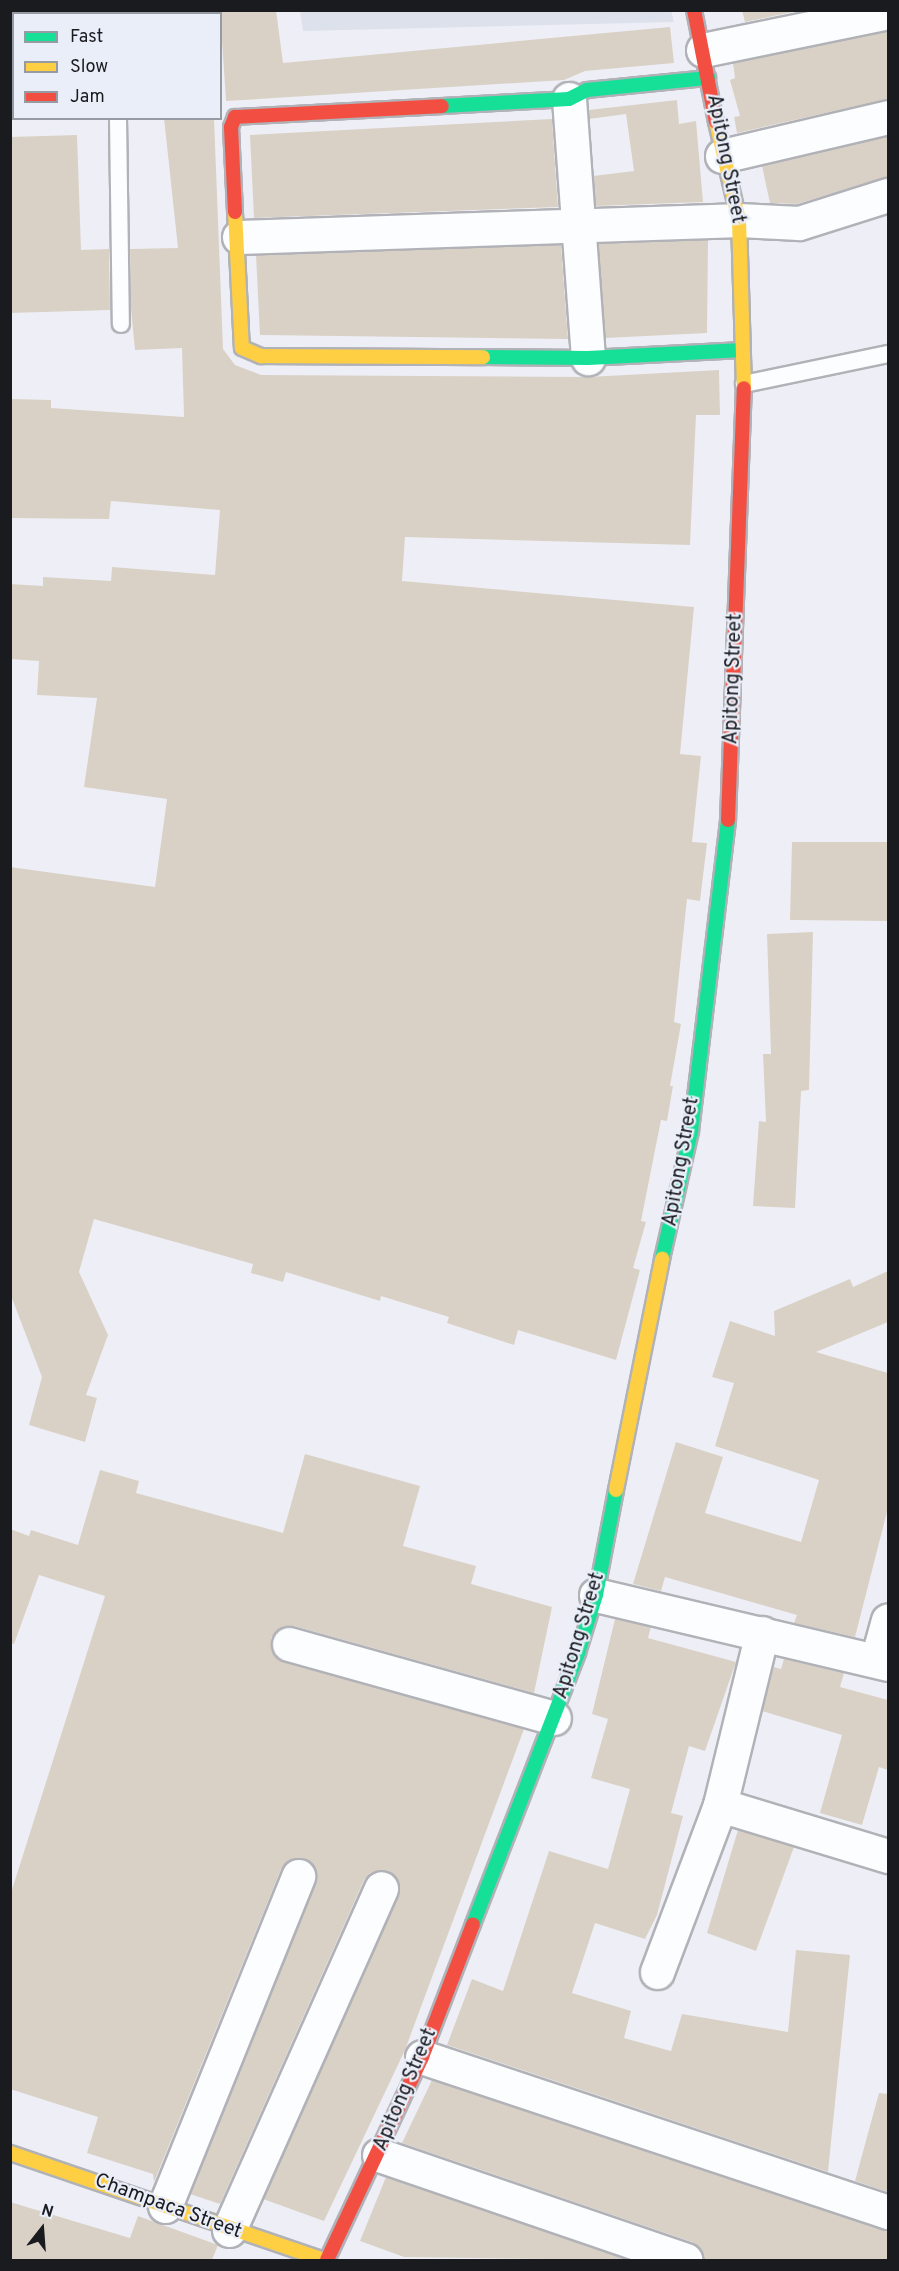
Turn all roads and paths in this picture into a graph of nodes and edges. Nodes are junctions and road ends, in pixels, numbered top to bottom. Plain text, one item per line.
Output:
1 (694, 10) edge
2 (888, 12) edge
3 (706, 64) junction
4 (569, 99) junction
5 (888, 117) edge
6 (118, 120) edge
7 (722, 156) junction
8 (888, 195) edge
9 (739, 220) junction
10 (578, 228) junction
11 (239, 237) junction
12 (121, 324) dead end
13 (743, 350) junction
14 (888, 354) edge
15 (588, 358) junction
16 (744, 384) junction
17 (596, 1595) junction
18 (888, 1620) edge
19 (762, 1633) junction
20 (289, 1644) dead end
21 (883, 1662) edge
22 (554, 1718) junction
23 (720, 1805) junction
24 (888, 1856) edge
25 (298, 1876) dead end
26 (381, 1888) dead end
27 (657, 1972) dead end
28 (422, 2057) junction
29 (10, 2153) edge
30 (379, 2155) junction
31 (165, 2206) junction
32 (888, 2212) edge
33 (229, 2230) junction
34 (326, 2260) edge
35 (686, 2260) edge

1 - 3 street, Apitong Street
2 - 3 street
3 - 4 street
3 - 7 street, Apitong Street
4 - 10 street
4 - 11 street
5 - 7 street
6 - 12 lane
7 - 9 street, Apitong Street
8 - 9 street
9 - 10 street
9 - 13 street, Apitong Street
10 - 11 street
10 - 15 street
11 - 15 street
13 - 15 street
13 - 16 street, Apitong Street
14 - 16 lane
16 - 17 street, Apitong Street
17 - 19 street
17 - 22 street, Apitong Street
18 - 21 street
19 - 21 street
19 - 23 street
20 - 22 street
22 - 28 street, Apitong Street
23 - 24 street
23 - 27 street
25 - 31 street
26 - 33 street
28 - 30 street, Apitong Street
28 - 32 street
29 - 31 street, Champaca Street
30 - 34 street, Apitong Street
30 - 35 street
31 - 33 street, Champaca Street
33 - 34 street, Champaca Street

